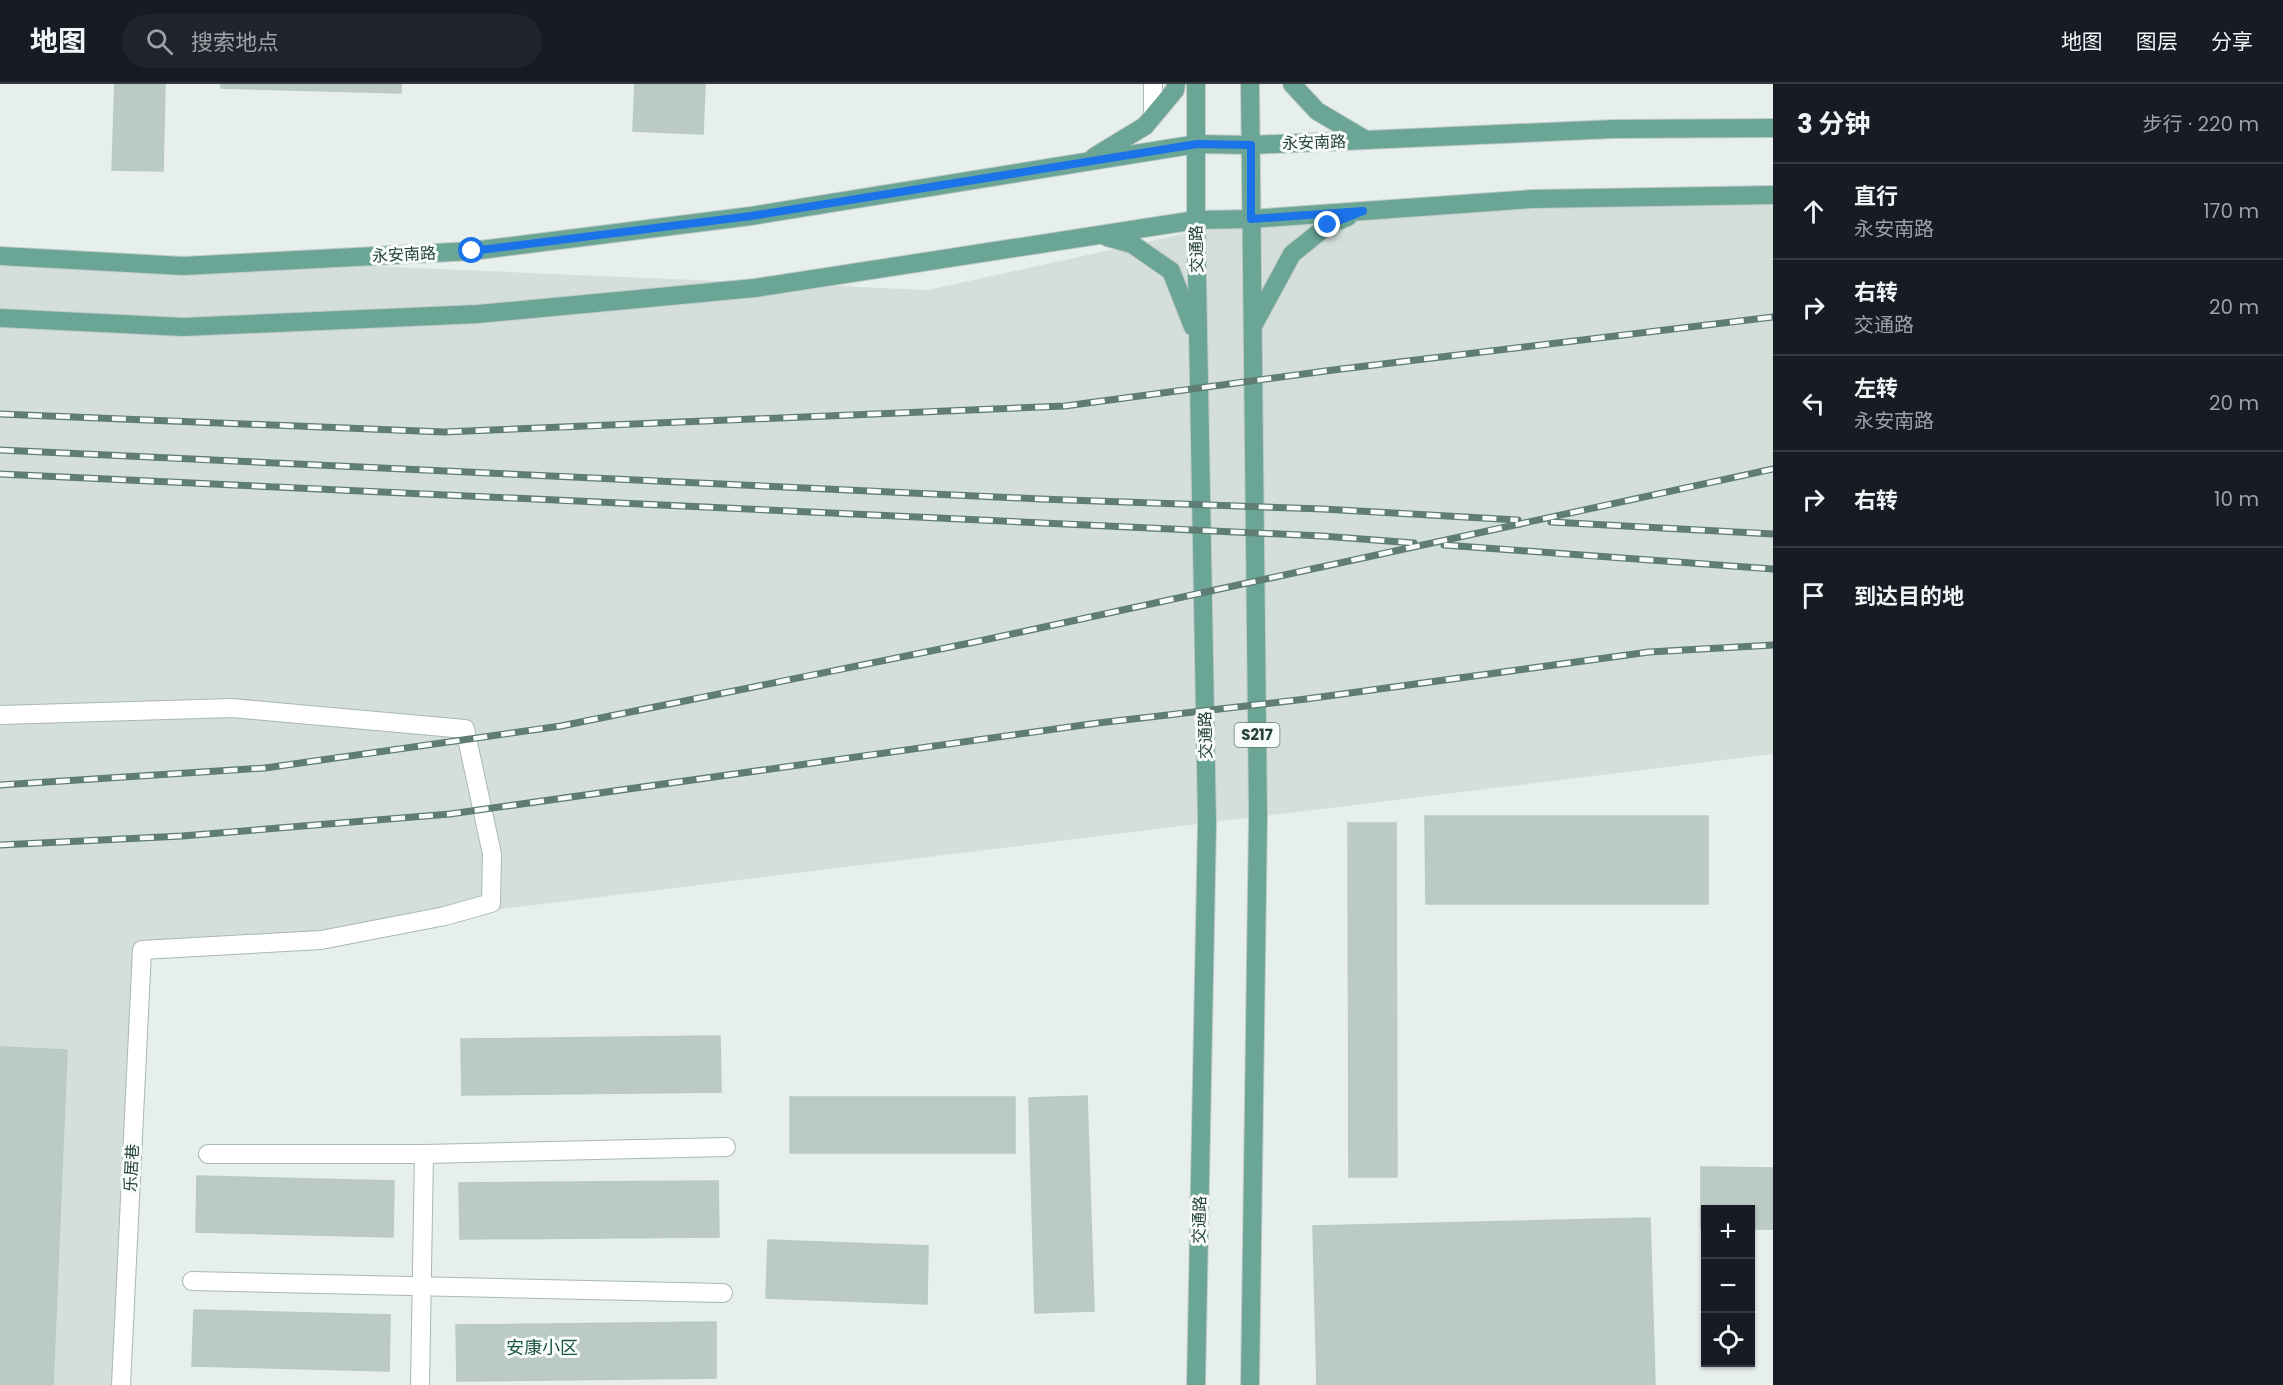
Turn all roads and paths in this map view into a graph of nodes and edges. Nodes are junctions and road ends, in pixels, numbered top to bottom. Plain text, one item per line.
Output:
1 (1153, 84) edge
2 (1176, 84) edge
3 (1196, 84) edge
4 (1250, 84) edge
5 (1293, 85) edge
6 (1154, 116) junction
7 (1773, 128) edge
8 (1366, 140) junction
9 (1197, 144) junction
10 (1251, 145) junction
11 (1085, 162) junction
12 (1773, 195) edge
13 (1363, 211) junction
14 (1251, 219) junction
15 (1196, 220) junction
16 (1099, 235) junction
17 (0, 256) edge
18 (0, 318) edge
19 (1252, 328) junction
20 (1198, 338) junction
21 (0, 715) edge
22 (726, 1147) dead end
23 (208, 1154) dead end
24 (424, 1154) junction
25 (192, 1281) dead end
26 (422, 1286) junction
27 (723, 1293) dead end
28 (121, 1385) edge
29 (420, 1385) edge
30 (1196, 1385) edge
31 (1250, 1385) edge

1 - 6 street
2 - 6 main road
3 - 9 main road, 交通路
4 - 10 main road, S217
5 - 8 main road
6 - 11 main road
7 - 8 main road, 永安南路
8 - 10 main road, 永安南路
9 - 10 main road, 永安南路
9 - 11 main road, 永安南路
9 - 15 main road, 交通路
10 - 14 main road, S217
11 - 17 main road, 永安南路
12 - 13 main road
13 - 14 main road
13 - 19 main road
14 - 15 main road
14 - 19 main road, S217
15 - 16 main road
15 - 20 main road, 交通路
16 - 18 main road
16 - 20 main road
19 - 31 main road, S217
20 - 30 main road, 交通路
21 - 28 street, 乐居巷
22 - 24 street
23 - 24 street
24 - 26 street
25 - 26 street
26 - 27 street
26 - 29 street

